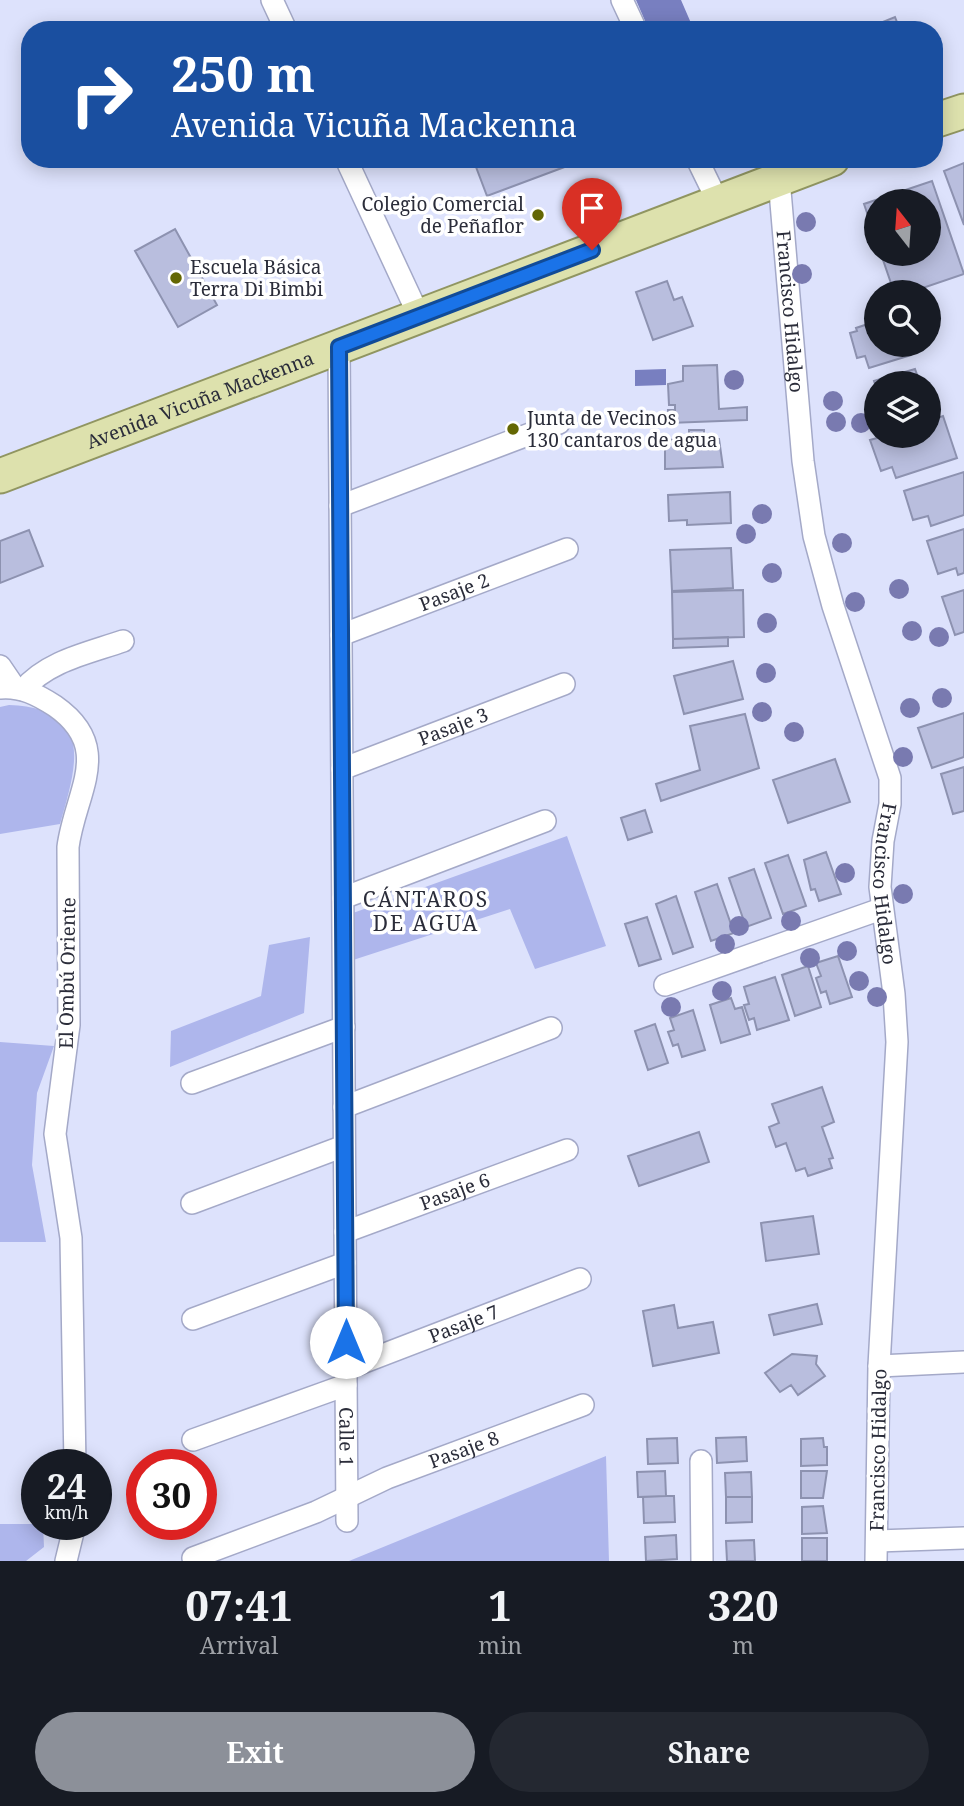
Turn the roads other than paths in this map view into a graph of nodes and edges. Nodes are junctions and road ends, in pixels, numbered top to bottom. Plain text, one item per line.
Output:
1 (272, 0) edge
2 (621, 0) edge
3 (282, 21) edge
4 (632, 21) edge
5 (964, 111) edge
6 (943, 118) edge
7 (350, 168) edge
8 (701, 168) edge
9 (808, 168) edge
10 (779, 179) junction
11 (718, 202) junction
12 (419, 316) junction
13 (339, 347) junction
14 (559, 423) dead end
15 (0, 476) edge
16 (340, 506) junction
17 (566, 549) dead end
18 (341, 635) junction
19 (123, 640) dead end
20 (0, 666) edge
21 (564, 684) dead end
22 (13, 688) edge
23 (342, 769) junction
24 (545, 821) dead end
25 (342, 898) junction
26 (881, 909) junction
27 (665, 985) dead end
28 (344, 1027) junction
29 (551, 1028) dead end
30 (192, 1083) dead end
31 (344, 1107) junction
32 (344, 1146) junction
33 (567, 1150) dead end
34 (192, 1203) dead end
35 (345, 1232) junction
36 (345, 1263) junction
37 (580, 1279) dead end
38 (193, 1320) dead end
39 (964, 1362) edge
40 (878, 1366) junction
41 (346, 1377) junction
42 (583, 1405) dead end
43 (193, 1440) dead end
44 (75, 1449) edge
45 (701, 1461) dead end
46 (347, 1497) junction
47 (347, 1521) dead end
48 (964, 1538) edge
49 (71, 1540) edge
50 (877, 1551) edge
51 (193, 1558) dead end
52 (66, 1561) edge
53 (702, 1561) edge

1 - 3 street
2 - 4 street
5 - 6 main road
7 - 12 street
8 - 11 street
9 - 10 main road, Avenida Vicuña Mackenna
10 - 11 main road, Avenida Vicuña Mackenna
10 - 26 street, Francisco Hidalgo
11 - 12 main road, Avenida Vicuña Mackenna
12 - 13 main road, Avenida Vicuña Mackenna
13 - 15 main road, Avenida Vicuña Mackenna
13 - 16 street, Calle 1
14 - 16 street
16 - 18 street, Calle 1
17 - 18 street, Pasaje 2
18 - 23 street, Calle 1
19 - 22 street
20 - 22 street, El Ombú Oriente
21 - 23 street, Pasaje 3
22 - 44 street, El Ombú Oriente
23 - 25 street, Calle 1
24 - 25 street
25 - 28 street, Calle 1
26 - 27 street
26 - 40 street, Francisco Hidalgo
28 - 30 street
28 - 31 street, Calle 1
29 - 31 street
31 - 32 street, Calle 1
32 - 34 street
32 - 35 street, Calle 1
33 - 35 street, Pasaje 6
35 - 36 street, Calle 1
36 - 38 street
36 - 41 street, Calle 1
37 - 41 street, Pasaje 7
39 - 40 street
40 - 50 street, Francisco Hidalgo
41 - 43 street, Pasaje 7
41 - 46 street, Calle 1
42 - 46 street, Pasaje 8
45 - 53 street
46 - 47 street, Calle 1
46 - 51 street, Pasaje 8
48 - 50 street
49 - 52 street

